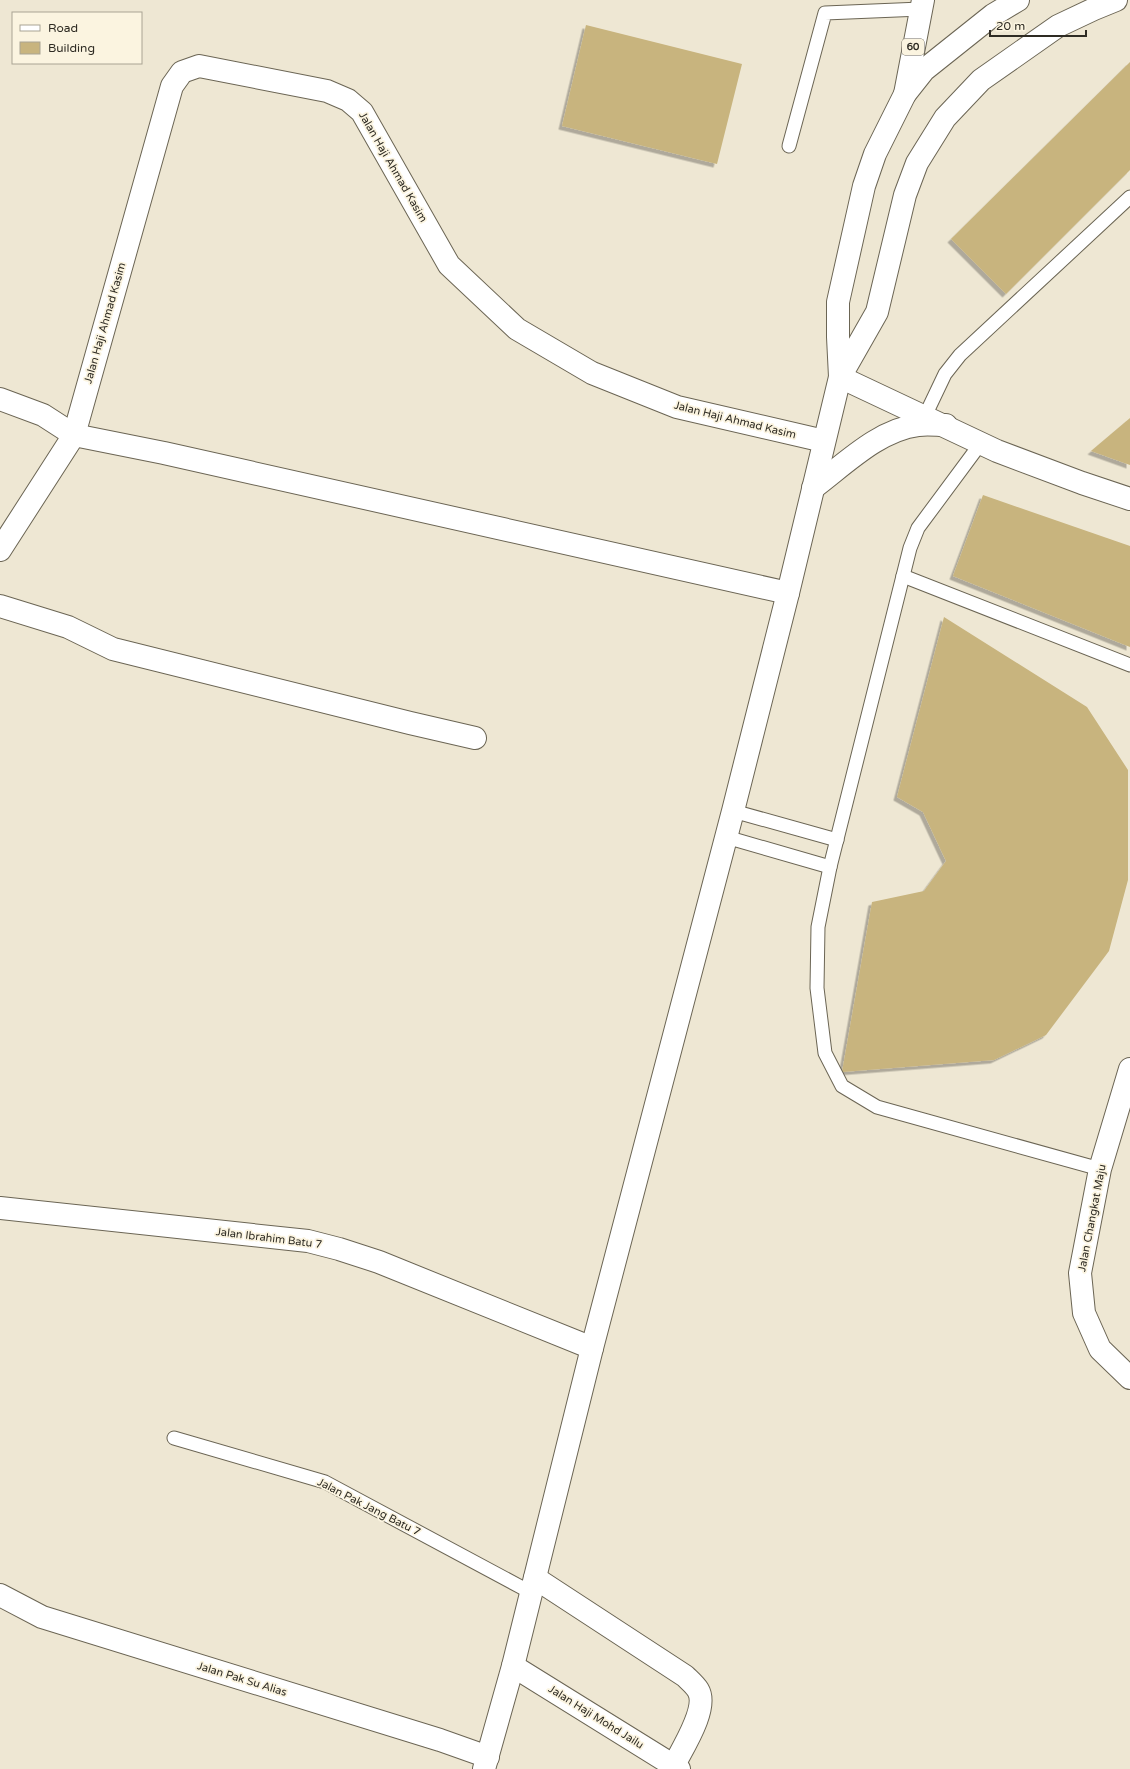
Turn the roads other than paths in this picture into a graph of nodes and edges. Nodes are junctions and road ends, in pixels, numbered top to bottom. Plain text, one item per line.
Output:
1 (1018, 0) edge
2 (1116, 0) edge
3 (922, 4) edge
4 (905, 94) junction
5 (789, 146) dead end
6 (1130, 197) edge
7 (840, 376) junction
8 (0, 398) edge
9 (925, 416) junction
10 (946, 425) junction
11 (74, 435) junction
12 (824, 441) junction
13 (982, 443) junction
14 (813, 488) junction
15 (1130, 499) edge
16 (0, 550) edge
17 (903, 576) junction
18 (788, 593) junction
19 (0, 606) edge
20 (1130, 665) edge
21 (475, 738) dead end
22 (733, 811) junction
23 (726, 837) junction
24 (836, 840) junction
25 (830, 867) junction
26 (1130, 1069) edge
27 (1100, 1169) junction
28 (0, 1208) edge
29 (592, 1348) junction
30 (1130, 1378) edge
31 (174, 1438) dead end
32 (533, 1585) junction
33 (0, 1595) edge
34 (513, 1666) junction
35 (486, 1763) edge
36 (676, 1767) edge

1 - 4 main road, 60
2 - 7 main road, 60
3 - 4 main road, 60
3 - 5 lane
4 - 7 main road, 60
6 - 9 lane
7 - 9 main road
7 - 12 main road, 60
8 - 11 main road
9 - 10 main road
10 - 13 main road
10 - 14 main road
11 - 12 main road, Jalan Haji Ahmad Kasim
11 - 16 main road, Jalan Haji Ahmad Kasim
11 - 18 main road
12 - 14 main road, 60
13 - 15 main road
13 - 17 lane
14 - 18 main road, 60
17 - 20 lane
17 - 24 lane
18 - 22 main road, 60
19 - 21 main road
22 - 23 main road, 60
22 - 24 lane
23 - 25 lane
23 - 29 main road, 60
24 - 25 lane
25 - 27 lane
26 - 27 main road, Jalan Changkat Maju
27 - 30 main road, Jalan Changkat Maju
28 - 29 main road, Jalan Ibrahim Batu 7
29 - 32 main road, 60
31 - 32 lane, Jalan Pak Jang Batu 7
32 - 34 main road, 60
32 - 36 main road
33 - 35 main road, Jalan Pak Su Alias
34 - 35 main road, 60
34 - 36 main road, Jalan Haji Mohd Jailu

